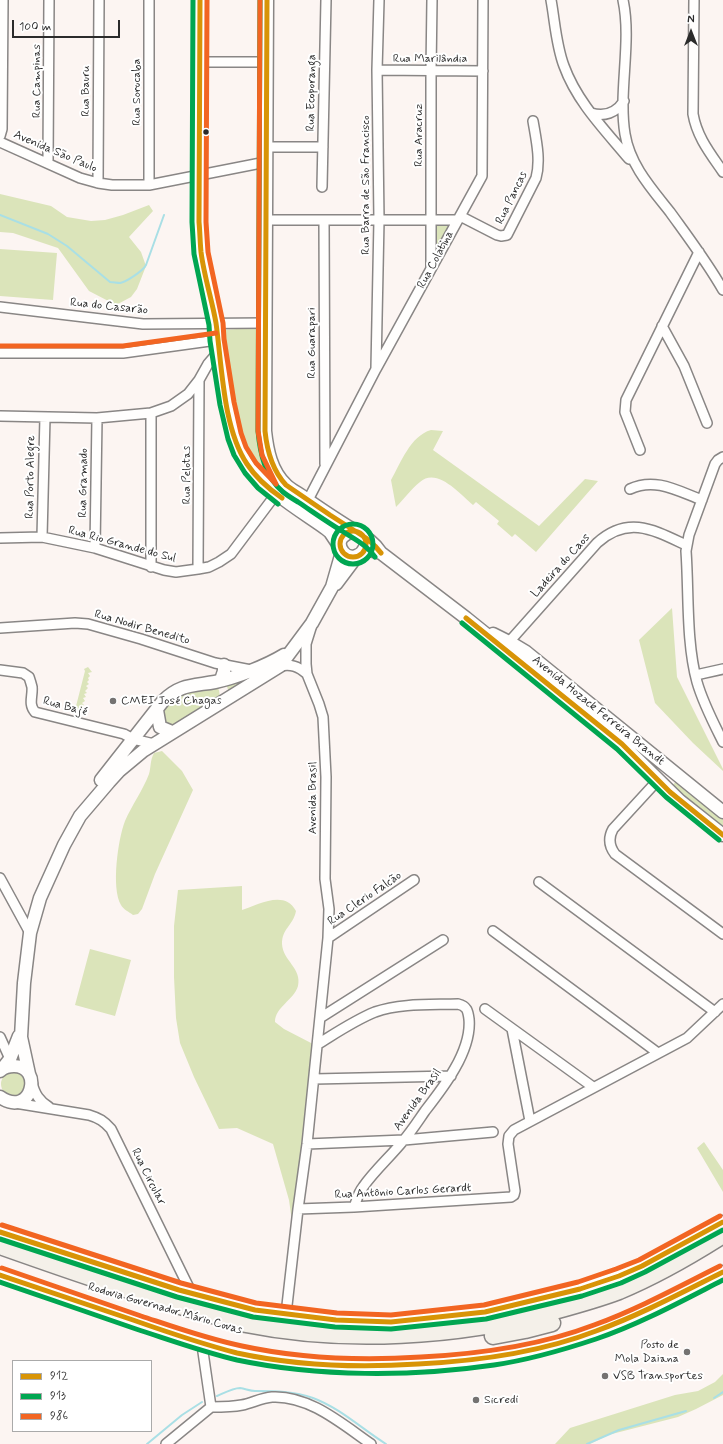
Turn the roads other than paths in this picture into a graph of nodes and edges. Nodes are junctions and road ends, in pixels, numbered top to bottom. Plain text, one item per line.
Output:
1 (3, 0) edge
2 (49, 0) edge
3 (98, 0) edge
4 (149, 0) edge
5 (200, 0) edge
6 (267, 0) edge
7 (326, 0) edge
8 (379, 0) edge
9 (432, 0) edge
10 (483, 0) edge
11 (551, 0) edge
12 (622, 0) edge
13 (694, 0) edge
14 (200, 62) junction
15 (267, 62) junction
16 (377, 70) junction
17 (431, 71) junction
18 (483, 71) junction
19 (624, 101) junction
20 (591, 112) junction
21 (534, 121) dead end
22 (0, 136) edge
23 (0, 142) edge
24 (266, 147) junction
25 (323, 147) junction
26 (711, 156) junction
27 (723, 159) edge
28 (266, 162) junction
29 (48, 163) junction
30 (636, 168) junction
31 (723, 172) edge
32 (199, 175) junction
33 (98, 183) junction
34 (149, 185) junction
35 (322, 187) dead end
36 (459, 218) junction
37 (266, 220) junction
38 (324, 220) junction
39 (379, 220) junction
40 (431, 220) junction
41 (699, 252) junction
42 (431, 269) junction
43 (723, 290) edge
44 (0, 307) edge
45 (266, 323) junction
46 (216, 324) junction
47 (662, 326) junction
48 (219, 345) junction
49 (0, 353) edge
50 (376, 369) junction
51 (199, 380) junction
52 (151, 413) junction
53 (0, 416) edge
54 (45, 417) junction
55 (97, 418) junction
56 (707, 423) dead end
57 (640, 450) dead end
58 (723, 457) edge
59 (325, 466) junction
60 (286, 485) junction
61 (630, 489) dead end
62 (274, 492) junction
63 (308, 500) junction
64 (702, 500) junction
65 (359, 534) junction
66 (42, 537) junction
67 (0, 538) edge
68 (686, 545) junction
69 (95, 548) junction
70 (341, 549) junction
71 (381, 553) junction
72 (359, 555) junction
73 (151, 567) junction
74 (198, 570) junction
75 (332, 587) junction
76 (466, 618) junction
77 (312, 624) junction
78 (0, 628) edge
79 (510, 642) junction
80 (290, 652) junction
81 (224, 665) junction
82 (280, 666) junction
83 (723, 668) edge
84 (0, 670) edge
85 (251, 670) junction
86 (307, 674) junction
87 (696, 675) junction
88 (218, 681) junction
89 (221, 702) junction
90 (157, 710) junction
91 (172, 732) junction
92 (133, 739) junction
93 (723, 742) edge
94 (154, 744) junction
95 (668, 768) junction
96 (658, 780) junction
97 (85, 810) junction
98 (723, 812) edge
99 (723, 835) edge
100 (0, 878) edge
101 (414, 880) dead end
102 (539, 882) dead end
103 (493, 931) dead end
104 (30, 933) junction
105 (723, 934) edge
106 (328, 938) junction
107 (443, 940) dead end
108 (723, 1004) edge
109 (485, 1009) dead end
110 (715, 1012) junction
111 (320, 1018) junction
112 (21, 1023) junction
113 (512, 1029) junction
114 (0, 1037) edge
115 (318, 1044) junction
116 (658, 1053) junction
117 (10, 1059) junction
118 (1, 1070) edge
119 (451, 1076) junction
120 (31, 1078) junction
121 (314, 1079) junction
122 (593, 1087) junction
123 (0, 1097) edge
124 (14, 1103) junction
125 (52, 1109) junction
126 (530, 1120) junction
127 (493, 1132) dead end
128 (404, 1140) junction
129 (307, 1144) junction
130 (354, 1207) junction
131 (298, 1209) junction
132 (723, 1222) edge
133 (0, 1232) edge
134 (723, 1235) edge
135 (0, 1237) edge
136 (0, 1246) edge
137 (723, 1248) edge
138 (0, 1257) edge
139 (65, 1269) junction
140 (723, 1272) edge
141 (0, 1275) edge
142 (192, 1294) junction
143 (286, 1314) junction
144 (206, 1344) junction
145 (211, 1407) junction
146 (361, 1440) edge
147 (166, 1444) edge
148 (371, 1444) edge

1 - 22 street
2 - 29 street, Rua Campinas
3 - 33 street, Rua Bauru
4 - 34 street, Rua Sorocaba
5 - 14 street
6 - 15 street
7 - 25 street, Rua Ecoporanga
8 - 16 street, Rua Barra de São Francisco
9 - 17 street, Rua Aracruz
10 - 18 street, Rua Colatina
11 - 20 street
12 - 19 street
13 - 26 street
14 - 15 street
14 - 32 street
15 - 24 street
16 - 17 street, Rua Marilândia
16 - 39 street, Rua Barra de São Francisco
17 - 18 street, Rua Marilândia
17 - 40 street, Rua Aracruz
18 - 36 street, Rua Colatina
19 - 20 street
19 - 30 street
20 - 30 street
21 - 36 street, Rua Pancas
23 - 29 street, Avenida São Paulo
24 - 25 street
24 - 28 street
25 - 35 street, Rua Ecoporanga
26 - 27 street
26 - 31 street
28 - 32 street, Avenida São Paulo
28 - 37 street
29 - 33 street, Avenida São Paulo
30 - 41 street
32 - 34 street, Avenida São Paulo
32 - 46 street
33 - 34 street, Avenida São Paulo
36 - 40 street
36 - 42 street, Rua Colatina
37 - 38 street
37 - 45 street
38 - 39 street
38 - 59 street, Rua Guarapari
39 - 40 street
39 - 50 street, Rua Barra de São Francisco
40 - 42 street, Rua Aracruz
41 - 43 street
41 - 47 street
42 - 50 street, Rua Colatina
44 - 46 street, Rua do Casarão
45 - 46 street, Rua do Casarão
45 - 60 street
46 - 48 street
47 - 56 street
47 - 57 street
48 - 49 street
48 - 51 street
48 - 62 street
50 - 59 street, Rua Colatina
51 - 52 street
51 - 74 street, Rua Pelotas
52 - 55 street
52 - 73 street
53 - 54 street
54 - 55 street
54 - 66 street, Rua Porto Alegre
55 - 69 street, Rua Gramado
58 - 64 street
59 - 63 street, Rua Colatina
60 - 62 street
60 - 63 street, Avenida Hozack Ferreira Brandt
61 - 64 street
62 - 70 street
62 - 74 street, Rua Rio Grande do Sul
63 - 65 street, Avenida Hozack Ferreira Brandt
64 - 68 street
65 - 70 street
65 - 71 street, Avenida Hozack Ferreira Brandt
65 - 72 street
66 - 67 street, Rua Rio Grande do Sul
66 - 69 street, Rua Rio Grande do Sul
68 - 79 street, Ladeira do Caos
68 - 87 street
69 - 73 street, Rua Rio Grande do Sul
70 - 72 street
70 - 75 street
71 - 72 street
71 - 76 street, Avenida Hozack Ferreira Brandt
72 - 75 street
73 - 74 street, Rua Rio Grande do Sul
75 - 77 street
76 - 79 street, Avenida Hozack Ferreira Brandt
76 - 96 street, Avenida Hozack Ferreira Brandt
77 - 80 street
77 - 86 street, Avenida Brasil
78 - 81 street, Rua Nodir Benedito
79 - 95 street, Avenida Hozack Ferreira Brandt
80 - 82 street
80 - 85 street
81 - 85 street, Rua Nodir Benedito
81 - 88 street
82 - 86 street
82 - 89 street
83 - 87 street
84 - 92 street, Rua Bajé
85 - 88 street
86 - 106 street, Avenida Brasil
87 - 93 street
88 - 89 street
88 - 90 street
89 - 91 street
90 - 91 street
90 - 92 street
91 - 94 street
92 - 94 street, Rua Bajé
92 - 97 street
94 - 97 street
95 - 96 street
95 - 98 street, Avenida Hozack Ferreira Brandt
96 - 99 street, Avenida Hozack Ferreira Brandt
96 - 105 street
97 - 104 street
100 - 104 street
101 - 106 street, Rua Clerio Falcão
102 - 110 street
103 - 116 street
104 - 112 street
106 - 111 street, Avenida Brasil
107 - 111 street
108 - 110 street
109 - 113 street
110 - 116 street
111 - 115 street, Avenida Brasil
112 - 117 street
112 - 120 street
113 - 122 street
113 - 126 street
114 - 117 street
115 - 119 street, Avenida Brasil
115 - 121 street, Avenida Brasil
116 - 122 street
117 - 118 street
118 - 120 street
119 - 121 street
119 - 128 street, Avenida Brasil
120 - 124 street
120 - 125 street
121 - 129 street, Avenida Brasil
122 - 126 street
123 - 124 street
124 - 125 street, Rua Circular
125 - 142 street, Rua Circular
126 - 130 street, Rua Antônio Carlos Gerardt
127 - 128 street
128 - 129 street
128 - 130 street, Avenida Brasil
129 - 131 street, Avenida Brasil
130 - 131 street, Rua Antônio Carlos Gerardt
131 - 143 street, Avenida Brasil
132 - 143 street
133 - 142 street
134 - 139 highway, Rodovia Governador Mário Covas
135 - 139 highway
136 - 139 highway, Rodovia Governador Mário Covas
137 - 138 highway, Rodovia Governador Mário Covas
140 - 144 street
141 - 144 street
142 - 143 street
144 - 145 street
145 - 146 street
145 - 147 street
146 - 148 street

